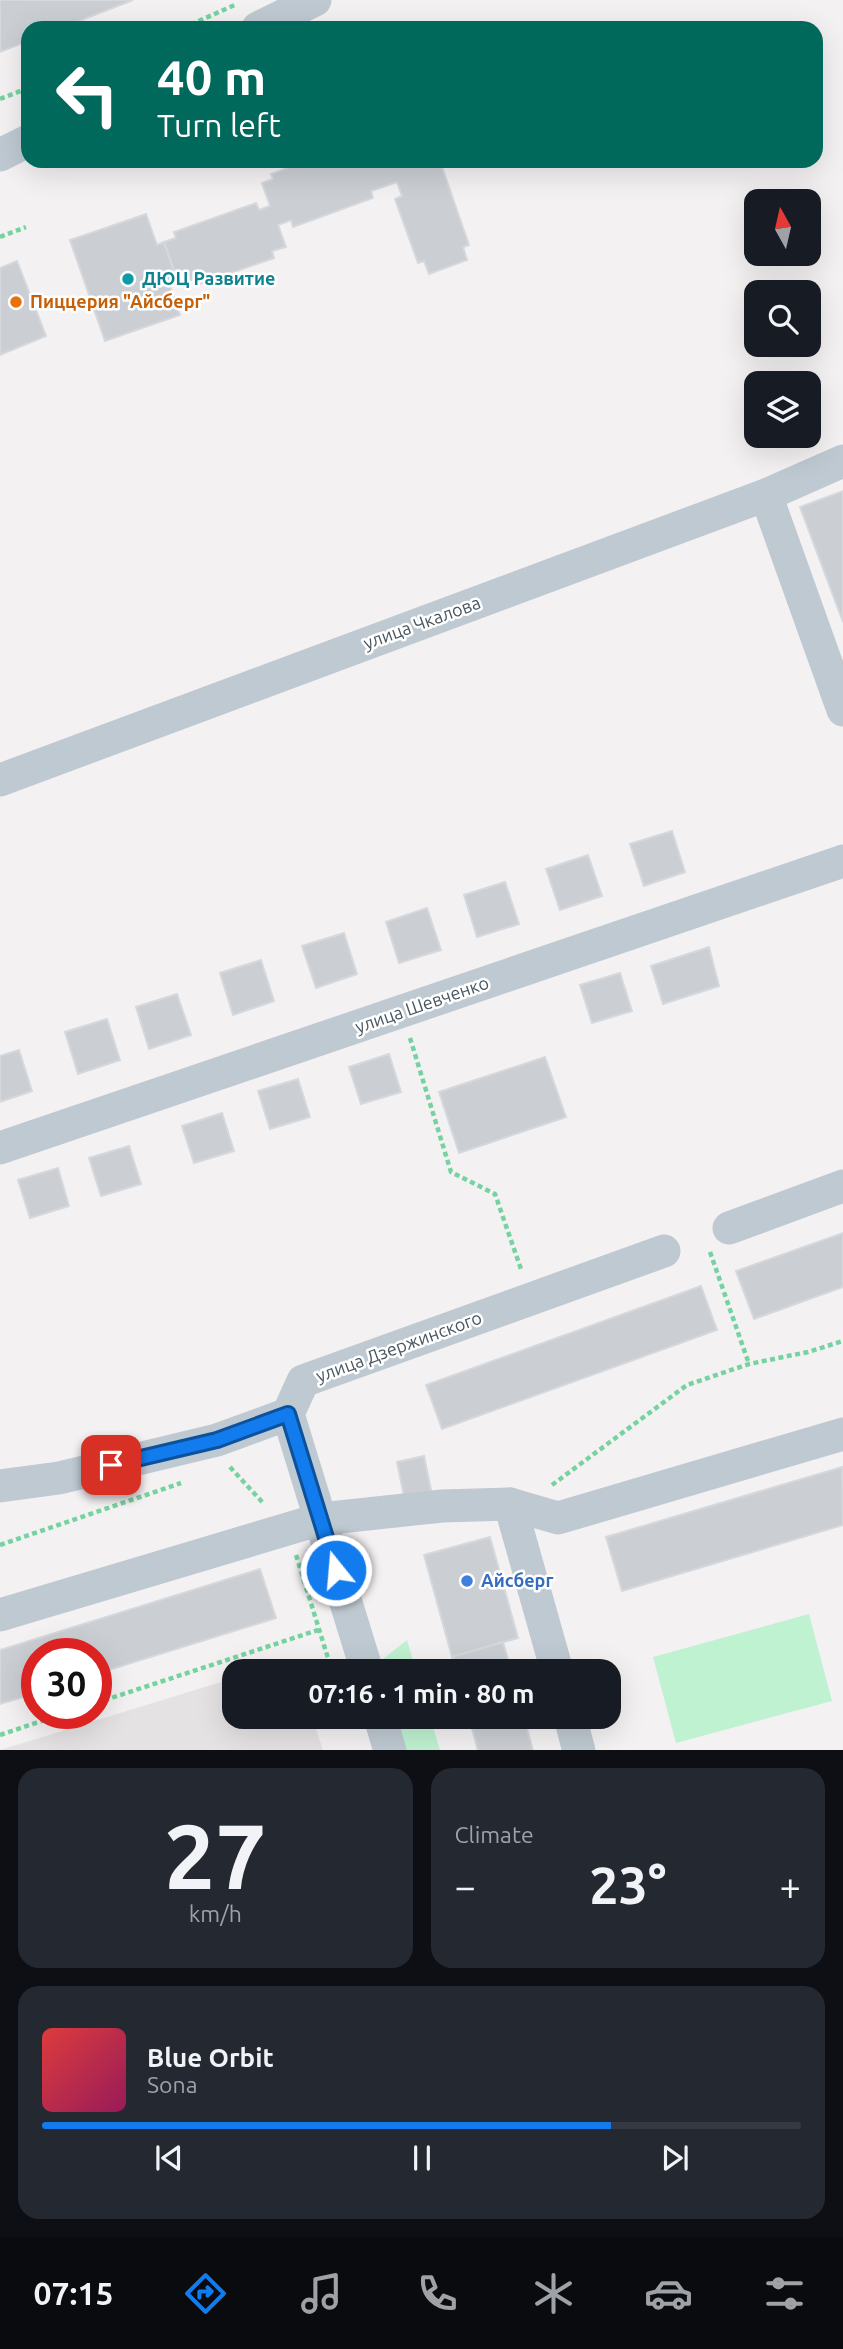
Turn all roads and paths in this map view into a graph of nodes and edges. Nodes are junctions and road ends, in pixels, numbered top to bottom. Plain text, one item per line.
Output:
1 (246, 0) edge
2 (314, 0) edge
3 (199, 21) edge
4 (272, 21) edge
5 (21, 91) edge
6 (0, 99) edge
7 (21, 144) edge
8 (0, 155) edge
9 (26, 227) dead end
10 (0, 237) edge
11 (843, 461) edge
12 (766, 495) junction
13 (843, 710) edge
14 (0, 780) edge
15 (843, 861) edge
16 (401, 1011) junction
17 (0, 1147) edge
18 (843, 1186) edge
19 (729, 1228) joint
20 (664, 1251) dead end
21 (531, 1299) junction
22 (843, 1341) edge
23 (749, 1364) junction
24 (288, 1414) junction
25 (843, 1434) edge
26 (217, 1471) dead end
27 (191, 1479) dead end
28 (0, 1486) edge
29 (510, 1504) junction
30 (321, 1519) junction
31 (286, 1528) junction
32 (0, 1545) edge
33 (0, 1615) edge
34 (318, 1630) junction
35 (328, 1659) edge
36 (363, 1659) edge
37 (554, 1659) edge
38 (112, 1698) edge
39 (21, 1728) edge
40 (384, 1729) edge
41 (573, 1729) edge
42 (0, 1735) edge
43 (390, 1750) edge
44 (579, 1750) edge

1 - 3 path
2 - 4 street
5 - 6 path
7 - 8 street
9 - 10 path
11 - 12 street, улица Чкалова
12 - 13 street
12 - 14 street, улица Чкалова
15 - 16 street, улица Шевченко
16 - 17 street, улица Шевченко
16 - 21 path
18 - 19 street
19 - 23 path
20 - 21 street, улица Дзержинского
21 - 24 street, улица Дзержинского
22 - 23 path
23 - 29 path
24 - 28 street
24 - 30 street
25 - 29 street
26 - 31 path
27 - 32 path
29 - 30 street
29 - 37 street
30 - 31 street
30 - 36 street
31 - 33 street
31 - 34 path
34 - 35 path
34 - 38 path
39 - 42 path
40 - 43 street
41 - 44 street

